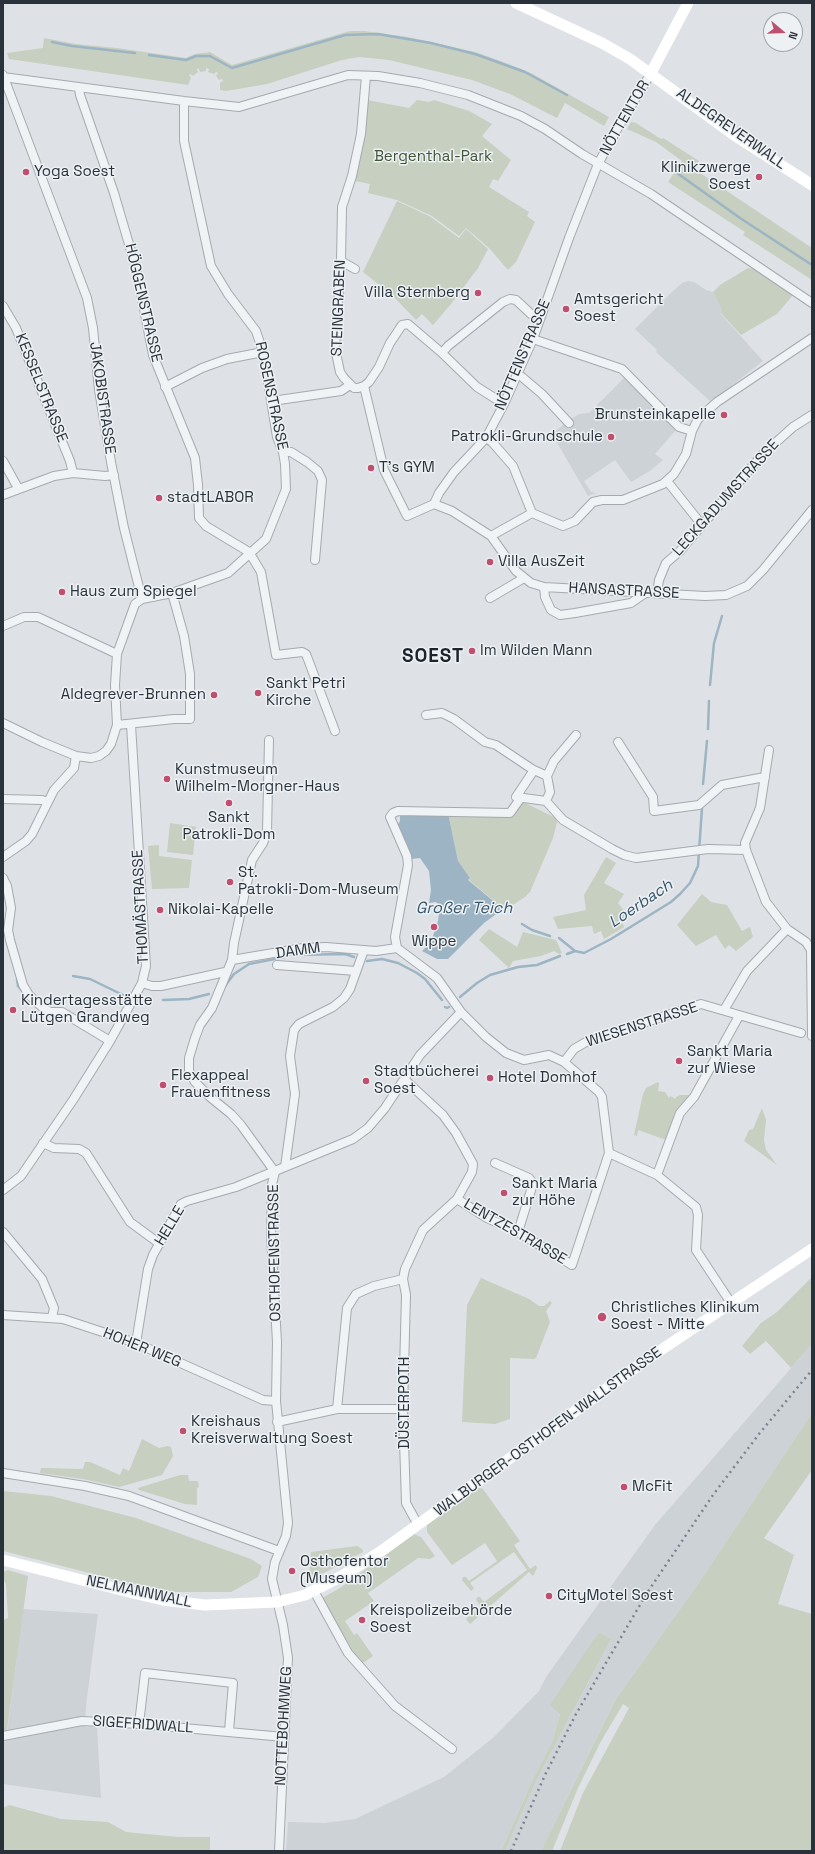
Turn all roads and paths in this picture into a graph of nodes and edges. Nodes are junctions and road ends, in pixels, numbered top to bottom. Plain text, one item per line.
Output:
1 (516, 3) edge
2 (688, 3) edge
3 (651, 73) junction
4 (3, 76) edge
5 (366, 76) junction
6 (79, 88) junction
7 (184, 101) junction
8 (598, 164) junction
9 (812, 185) edge
10 (341, 261) junction
11 (355, 269) dead end
12 (812, 303) edge
13 (3, 306) edge
14 (540, 317) junction
15 (812, 338) edge
16 (533, 339) junction
17 (263, 352) junction
18 (442, 353) junction
19 (516, 374) junction
20 (350, 385) junction
21 (364, 386) junction
22 (165, 387) junction
23 (272, 401) junction
24 (504, 404) junction
25 (812, 415) edge
26 (568, 423) dead end
27 (692, 431) junction
28 (486, 438) junction
29 (283, 452) junction
30 (3, 461) edge
31 (73, 473) junction
32 (114, 475) junction
33 (667, 481) junction
34 (18, 488) junction
35 (3, 495) edge
36 (434, 504) junction
37 (812, 510) edge
38 (532, 513) junction
39 (702, 525) junction
40 (491, 536) junction
41 (249, 552) junction
42 (315, 560) dead end
43 (524, 578) junction
44 (544, 587) junction
45 (172, 593) junction
46 (657, 593) junction
47 (644, 594) junction
48 (490, 598) dead end
49 (142, 599) junction
50 (3, 626) edge
51 (117, 654) junction
52 (426, 715) dead end
53 (3, 722) edge
54 (131, 725) junction
55 (117, 726) junction
56 (335, 731) dead end
57 (576, 735) dead end
58 (269, 740) dead end
59 (618, 742) dead end
60 (770, 750) dead end
61 (76, 756) junction
62 (532, 769) junction
63 (547, 776) junction
64 (765, 777) junction
65 (3, 799) edge
66 (520, 799) junction
67 (546, 801) junction
68 (47, 802) junction
69 (746, 850) junction
70 (3, 857) edge
71 (3, 878) edge
72 (787, 929) junction
73 (397, 948) junction
74 (364, 950) junction
75 (232, 960) junction
76 (277, 966) dead end
77 (356, 971) junction
78 (226, 972) junction
79 (142, 983) junction
80 (724, 1010) junction
81 (461, 1012) junction
82 (739, 1016) junction
83 (801, 1033) dead end
84 (812, 1036) edge
85 (110, 1041) junction
86 (564, 1062) junction
87 (404, 1079) junction
88 (43, 1143) junction
89 (609, 1153) junction
90 (496, 1163) dead end
91 (285, 1167) junction
92 (275, 1172) junction
93 (657, 1175) junction
94 (3, 1190) edge
95 (457, 1200) junction
96 (3, 1232) edge
97 (518, 1232) junction
98 (160, 1244) junction
99 (812, 1248) edge
100 (403, 1279) junction
101 (731, 1303) junction
102 (3, 1315) edge
103 (52, 1317) junction
104 (136, 1343) junction
105 (276, 1401) junction
106 (337, 1409) junction
107 (403, 1409) junction
108 (277, 1422) junction
109 (3, 1473) edge
110 (418, 1525) junction
111 (279, 1551) junction
112 (3, 1560) edge
113 (275, 1562) joint
114 (314, 1591) junction
115 (277, 1602) junction
116 (139, 1724) junction
117 (229, 1731) junction
118 (3, 1736) edge
119 (284, 1737) junction
120 (452, 1750) dead end
121 (279, 1851) edge

1 - 3 street, ALDEGREVERWALL
2 - 3 street
3 - 8 street, NÖTTENTOR
3 - 9 street, ALDEGREVERWALL
4 - 6 street
4 - 32 street, JAKOBISTRASSE
5 - 7 street
5 - 8 street
5 - 10 street, STEINGRABEN
6 - 7 street
6 - 22 street, HÖGGENSTRASSE
7 - 17 street, ROSENSTRASSE
8 - 12 street
8 - 14 street, NÖTTENSTRASSE
10 - 11 street
10 - 20 street, STEINGRABEN
13 - 31 street, KESSELSTRASSE
14 - 16 street, NÖTTENSTRASSE
14 - 18 street
15 - 27 street
16 - 19 street, NÖTTENSTRASSE
16 - 27 street
17 - 22 street
17 - 23 street, ROSENSTRASSE
18 - 21 street
18 - 24 street
19 - 24 street, NÖTTENSTRASSE
19 - 26 street
20 - 21 street
20 - 23 street
21 - 36 street
22 - 41 street, HÖGGENSTRASSE
23 - 29 street, ROSENSTRASSE
24 - 28 street, NÖTTENSTRASSE
25 - 39 street, LECKGADUMSTRASSE
27 - 33 street
28 - 36 street, NÖTTENSTRASSE
28 - 38 street
29 - 41 street, ROSENSTRASSE
29 - 42 street
30 - 34 street
31 - 32 street
31 - 34 street
32 - 49 street, JAKOBISTRASSE
33 - 38 street
33 - 39 street
34 - 35 street
36 - 40 street
37 - 46 street, HANSASTRASSE
38 - 40 street
39 - 46 street, LECKGADUMSTRASSE
40 - 43 street, HANSASTRASSE
41 - 45 street, ROSENSTRASSE
41 - 56 street
43 - 44 street, HANSASTRASSE
43 - 48 street
44 - 47 street, HANSASTRASSE
44 - 47 street
45 - 49 street, ROSENSTRASSE
45 - 54 street
46 - 47 street, HANSASTRASSE
49 - 51 street
50 - 51 street
51 - 55 street
52 - 62 street
53 - 61 street
54 - 55 street
54 - 79 street, THOMÄSTRASSE
55 - 61 street
57 - 63 street
58 - 75 street, OSTHOFENSTRASSE
59 - 64 street
60 - 64 street
61 - 68 street
62 - 63 street
62 - 66 street
63 - 67 street
64 - 69 street
65 - 68 street
66 - 67 street
66 - 73 street
67 - 69 street
68 - 70 street
69 - 72 street
71 - 85 street
72 - 80 street
72 - 84 street
73 - 74 street
73 - 81 street
74 - 75 street, DAMM
74 - 77 street
75 - 78 street, OSTHOFENSTRASSE
76 - 77 street
77 - 91 street
78 - 79 street
78 - 92 street, OSTHOFENSTRASSE
79 - 85 street, THOMÄSTRASSE
80 - 82 street, WIESENSTRASSE
80 - 86 street, WIESENSTRASSE
81 - 86 street
81 - 87 street, HELLE
82 - 83 street, WIESENSTRASSE
82 - 93 street
85 - 88 street, THOMÄSTRASSE
86 - 89 street
87 - 91 street, HELLE
87 - 95 street
88 - 94 street, THOMÄSTRASSE
88 - 98 street
89 - 93 street
89 - 97 street, LENTZESTRASSE
90 - 97 street
91 - 92 street, HELLE
92 - 98 street, HELLE
92 - 105 street, OSTHOFENSTRASSE
93 - 101 street
95 - 97 street, LENTZESTRASSE
95 - 100 street
96 - 103 street
98 - 104 street, HELLE
99 - 101 street, WALBURGER-OSTHOFEN-WALLSTRASSE
100 - 106 street
100 - 107 street, DÜSTERPOTH
101 - 110 street, WALBURGER-OSTHOFEN-WALLSTRASSE
102 - 103 street, HOHER WEG
103 - 104 street, HOHER WEG
104 - 105 street, HOHER WEG
105 - 108 street, OSTHOFENSTRASSE
106 - 107 street
106 - 108 street
107 - 110 street, DÜSTERPOTH
108 - 111 street, OSTHOFENSTRASSE
109 - 111 street
110 - 114 street, WALBURGER-OSTHOFEN-WALLSTRASSE
111 - 113 street, OSTHOFENSTRASSE
112 - 115 street, NELMANNWALL
113 - 115 street, NOTTEBOHMWEG
114 - 115 street, WALBURGER-OSTHOFEN-WALLSTRASSE
114 - 120 street
115 - 119 street, NOTTEBOHMWEG
116 - 117 street, SIGEFRIDWALL
116 - 117 street
116 - 118 street, SIGEFRIDWALL
117 - 119 street, SIGEFRIDWALL
119 - 121 street, NOTTEBOHMWEG

